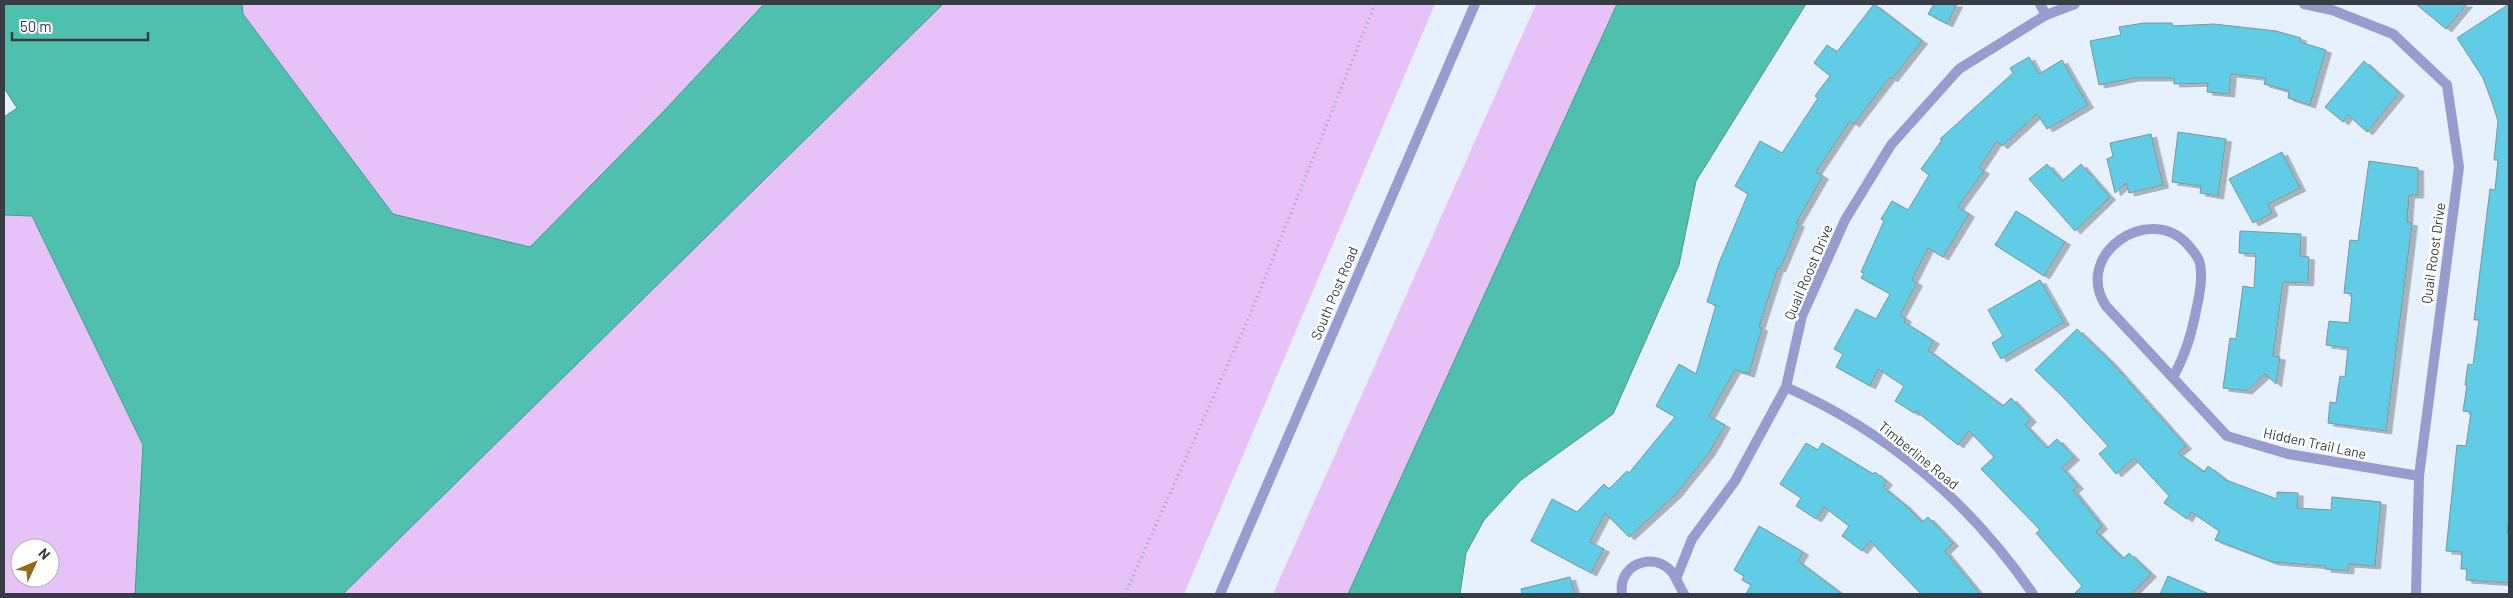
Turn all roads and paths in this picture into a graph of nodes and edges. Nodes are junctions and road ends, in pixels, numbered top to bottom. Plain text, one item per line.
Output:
1 (1375, 4) edge
2 (1475, 4) edge
3 (2040, 4) edge
4 (2075, 4) edge
5 (2304, 4) edge
6 (2046, 15) junction
7 (2173, 377) junction
8 (1786, 387) junction
9 (2419, 476) junction
10 (1676, 579) junction
11 (1125, 594) edge
12 (1220, 594) edge
13 (1622, 594) edge
14 (1678, 594) edge
15 (1684, 594) edge
16 (2033, 594) edge
17 (2416, 594) edge

1 - 11 path
2 - 12 street, South Post Road
3 - 6 street
4 - 6 street, Quail Roost Drive
5 - 9 street, Quail Roost Drive
6 - 8 street, Quail Roost Drive
7 - 7 street, Hidden Trail Lane
7 - 9 street, Hidden Trail Lane
8 - 10 street, Quail Roost Drive
8 - 16 street, Timberline Road
9 - 17 street, Quail Roost Drive
10 - 13 street
10 - 14 street
10 - 15 street

